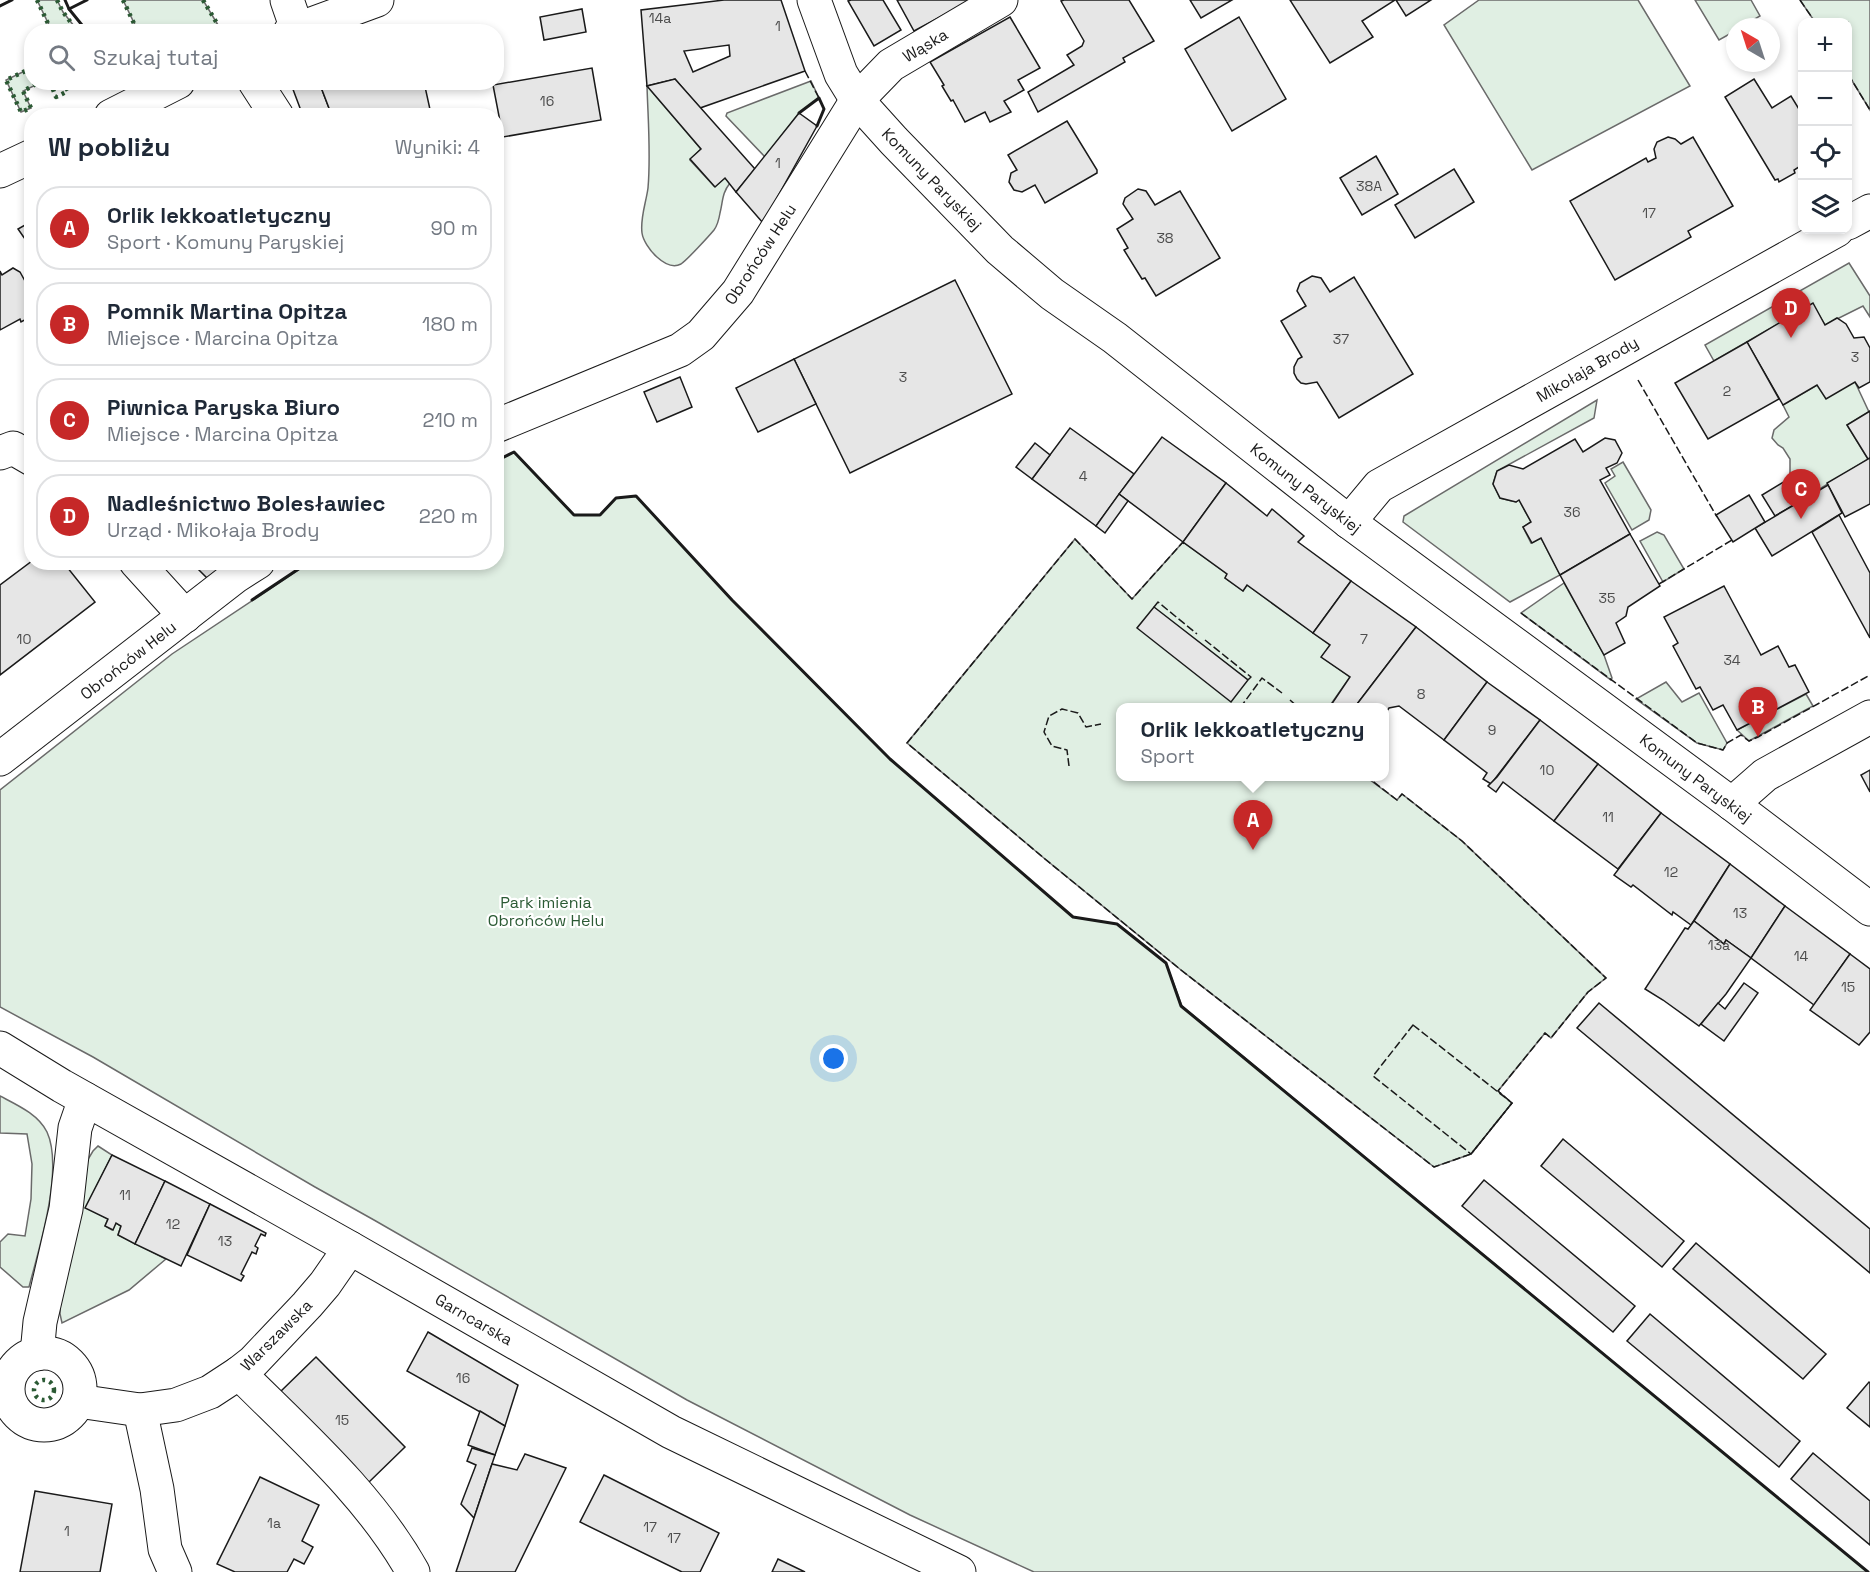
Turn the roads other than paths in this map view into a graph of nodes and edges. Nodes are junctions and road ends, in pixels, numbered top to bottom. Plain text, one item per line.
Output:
1 (377, 0) edge
2 (814, 0) edge
3 (1001, 0) edge
4 (291, 20) edge
5 (162, 90) edge
6 (260, 90) edge
7 (857, 100) junction
8 (127, 108) edge
9 (272, 108) edge
10 (24, 160) edge
11 (0, 171) edge
12 (1870, 211) edge
13 (1852, 221) edge
14 (1830, 234) edge
15 (504, 423) edge
16 (0, 453) edge
17 (24, 454) edge
18 (1349, 522) junction
19 (143, 570) edge
20 (245, 570) edge
21 (185, 616) junction
22 (1870, 717) edge
23 (0, 759) edge
24 (1732, 804) junction
25 (1870, 909) edge
26 (0, 1048) edge
27 (85, 1099) junction
28 (350, 1248) junction
29 (37, 1354) junction
30 (239, 1373) junction
31 (78, 1401) junction
32 (6, 1408) edge
33 (140, 1410) junction
34 (175, 1572) edge
35 (413, 1572) edge
36 (959, 1572) edge

1 - 4 street
2 - 7 street, Komuny Paryskiej
3 - 7 street, Wąska
5 - 8 street
6 - 9 street
7 - 15 street, Obrońców Helu
7 - 18 street, Komuny Paryskiej
10 - 11 street
12 - 13 street
14 - 18 street, Mikołaja Brody
16 - 17 street
18 - 24 street, Komuny Paryskiej
19 - 21 street
20 - 21 street, Obrońców Helu
21 - 23 street, Obrońców Helu
22 - 24 street
24 - 25 street, Komuny Paryskiej
26 - 27 street, Garncarska
27 - 28 street, Garncarska
27 - 29 street
28 - 30 street, Warszawska
28 - 36 street, Garncarska
29 - 31 street
29 - 32 street
30 - 33 street, Warszawska
30 - 35 street
31 - 32 street
31 - 33 street, Warszawska
33 - 34 street

